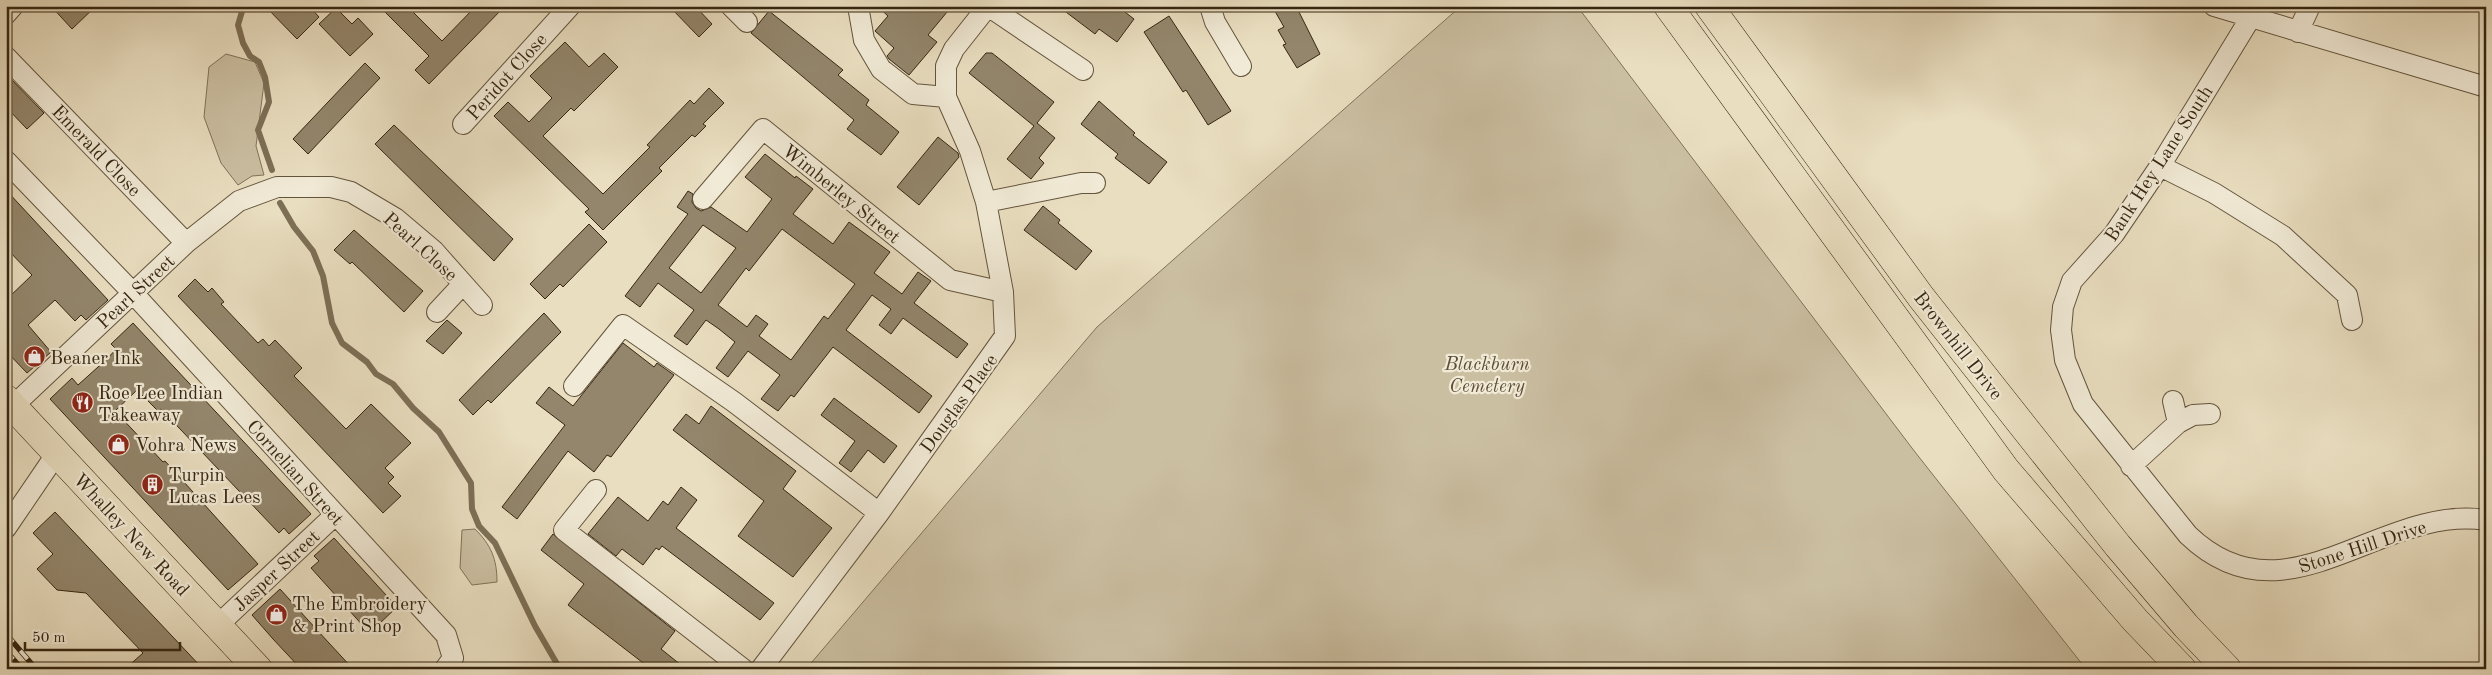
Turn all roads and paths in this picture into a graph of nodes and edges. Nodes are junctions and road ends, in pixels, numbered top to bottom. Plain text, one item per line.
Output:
1 (14, 6) edge
2 (570, 6) edge
3 (731, 6) edge
4 (858, 6) edge
5 (988, 6) edge
6 (1210, 6) edge
7 (1668, 6) edge
8 (1709, 6) edge
9 (2214, 6) edge
10 (2310, 6) edge
11 (6, 14) edge
12 (2251, 17) junction
13 (747, 22) dead end
14 (2298, 32) junction
15 (6, 57) edge
16 (1241, 66) dead end
17 (1084, 70) dead end
18 (2486, 86) edge
19 (946, 97) junction
20 (463, 124) dead end
21 (6, 161) edge
22 (2160, 166) junction
23 (1096, 182) dead end
24 (703, 199) dead end
25 (239, 201) joint
26 (986, 202) junction
27 (186, 243) junction
28 (463, 284) junction
29 (132, 292) junction
30 (1003, 292) junction
31 (482, 305) dead end
32 (2063, 307) joint
33 (437, 312) dead end
34 (2352, 320) dead end
35 (574, 386) dead end
36 (2173, 401) dead end
37 (10, 402) edge
38 (2210, 414) dead end
39 (2178, 423) junction
40 (57, 453) junction
41 (2131, 466) junction
42 (596, 490) dead end
43 (878, 513) junction
44 (335, 515) junction
45 (2486, 520) edge
46 (6, 528) edge
47 (218, 625) junction
48 (449, 663) edge
49 (258, 669) edge
50 (743, 669) edge
51 (761, 669) edge
52 (2182, 669) edge
53 (2227, 669) edge

1 - 11 street
2 - 20 street, Peridot Close
3 - 13 street
4 - 19 street
5 - 17 street
5 - 19 street
6 - 16 street
7 - 52 highway, Brownhill Drive
8 - 53 highway, Brownhill Drive
9 - 12 street
10 - 14 street
12 - 14 street
12 - 22 street, Bank Hey Lane South
14 - 18 street
15 - 27 street, Emerald Close
19 - 26 street, Douglas Place
21 - 29 street, Cornelian Street
22 - 32 street, Bank Hey Lane South
22 - 34 street
23 - 26 street
24 - 30 street, Wimberley Street
25 - 27 street, Pearl Street
25 - 28 street, Pearl Close
26 - 30 street, Douglas Place
27 - 29 street, Pearl Street
28 - 31 street, Pearl Close
28 - 33 street
29 - 37 street, Pearl Street
29 - 44 street, Cornelian Street
30 - 43 street, Douglas Place
32 - 41 street, Stone Hill Drive
35 - 43 street
36 - 39 street
37 - 40 highway, Whalley New Road
38 - 39 street
39 - 41 street
40 - 46 street
40 - 47 highway, Whalley New Road
41 - 45 street, Stone Hill Drive
42 - 50 street
43 - 51 street, Douglas Place
44 - 47 street, Jasper Street
44 - 48 street, Cornelian Street
47 - 49 highway, Whalley New Road

